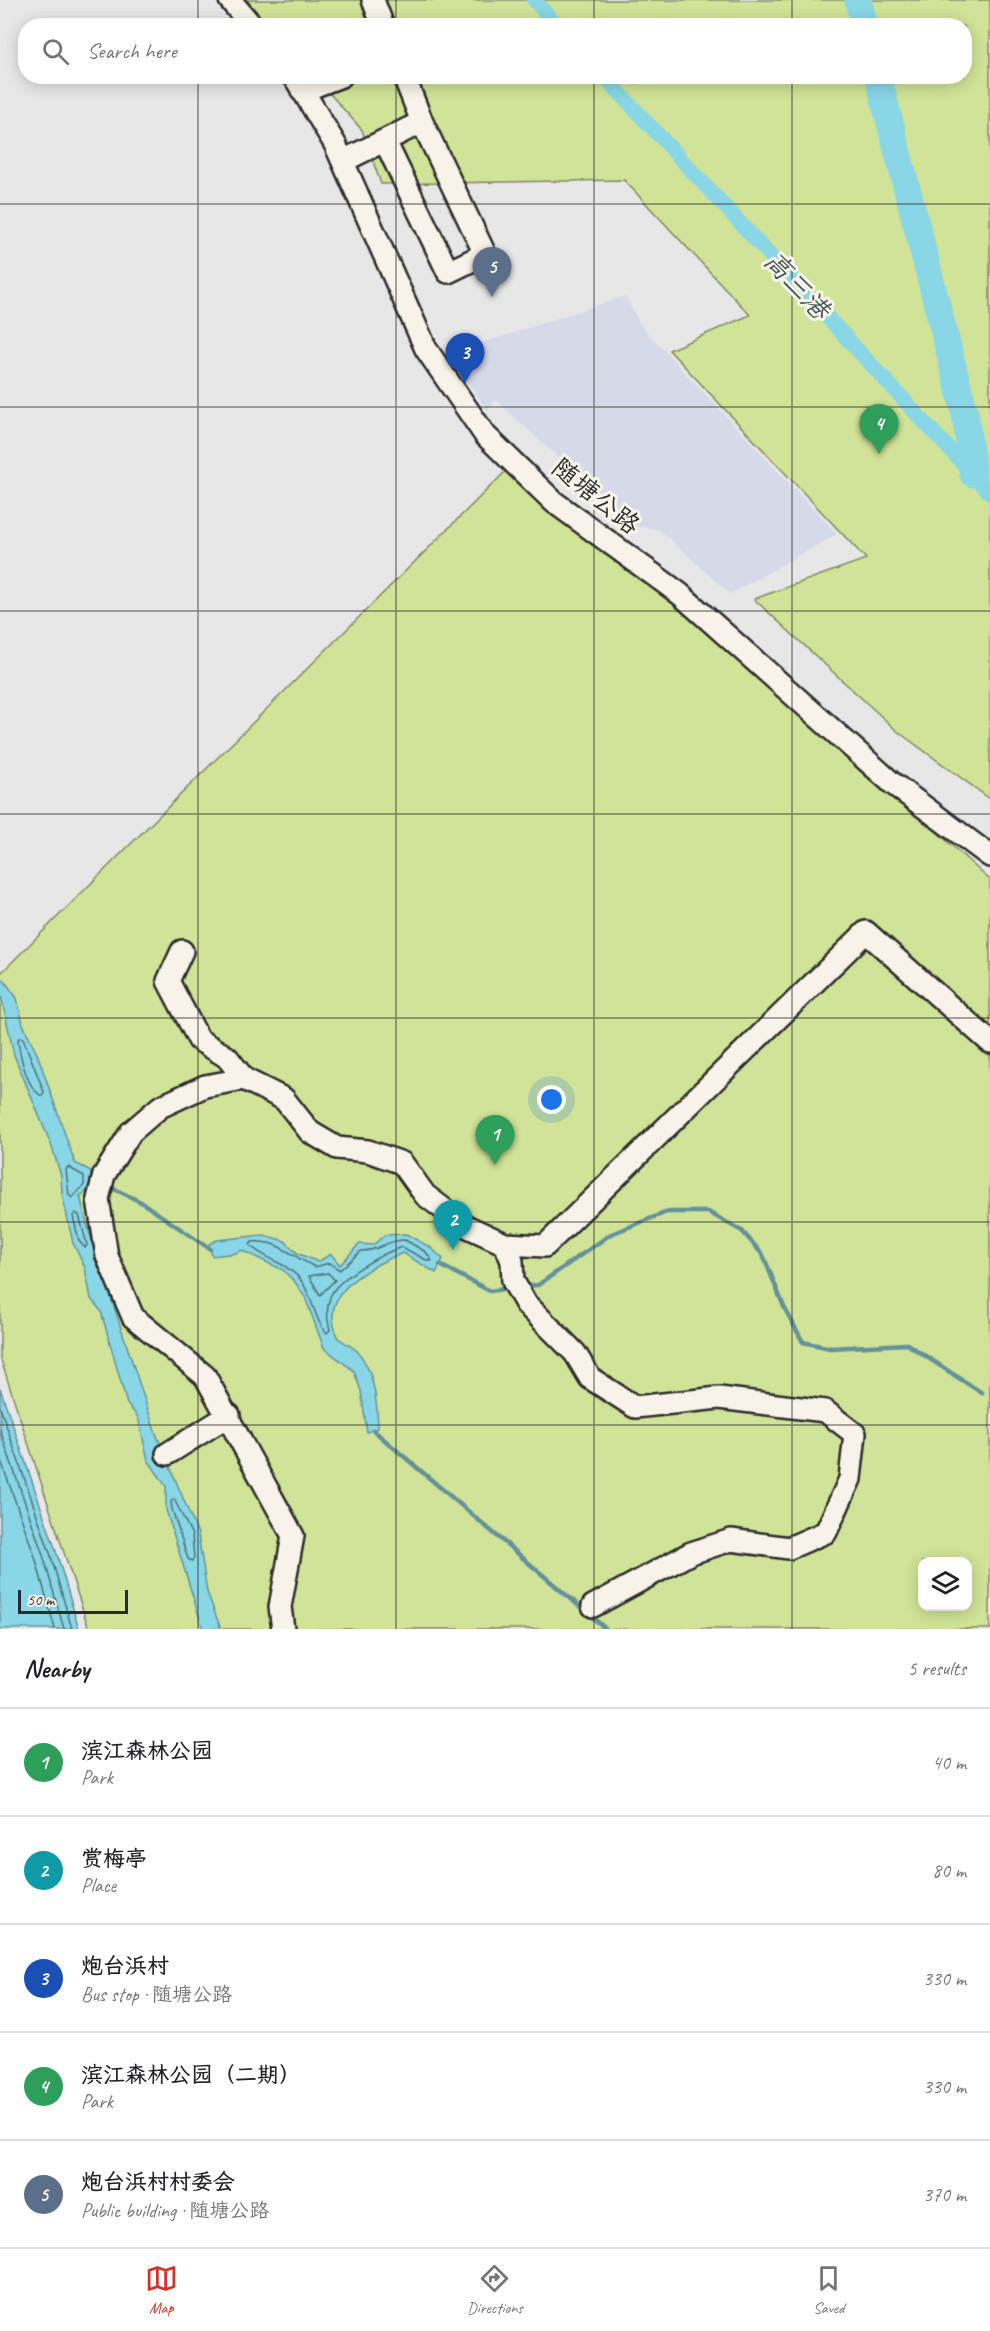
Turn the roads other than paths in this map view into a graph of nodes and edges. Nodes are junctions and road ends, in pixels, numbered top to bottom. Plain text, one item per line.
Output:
1 (230, 0) edge
2 (373, 0) edge
3 (245, 18) edge
4 (380, 18) edge
5 (298, 84) edge
6 (407, 84) edge
7 (422, 122) junction
8 (385, 141) junction
9 (343, 161) junction
10 (990, 856) edge
11 (182, 951) dead end
12 (990, 1042) edge
13 (244, 1079) junction
14 (505, 1244) junction
15 (229, 1415) junction
16 (167, 1454) dead end
17 (593, 1606) dead end
18 (283, 1629) edge

1 - 3 street
2 - 4 street
5 - 9 street, 随塘公路
6 - 7 street
7 - 8 street
7 - 8 street
8 - 9 street
9 - 10 street, 随塘公路
11 - 13 street
12 - 14 street
13 - 14 street
13 - 15 street
14 - 17 street
15 - 16 street
15 - 18 street

